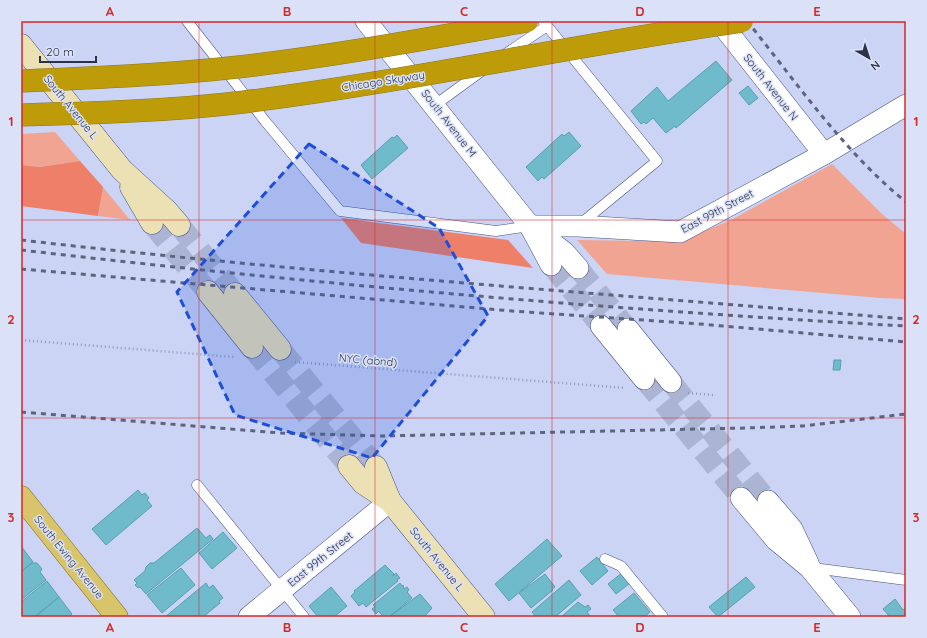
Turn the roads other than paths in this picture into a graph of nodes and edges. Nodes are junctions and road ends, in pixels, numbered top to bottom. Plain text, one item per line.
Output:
1 (187, 21) edge
2 (366, 21) edge
3 (718, 21) edge
4 (742, 21) edge
5 (539, 23) edge
6 (21, 45) edge
7 (21, 81) edge
8 (434, 105) junction
9 (906, 105) edge
10 (21, 115) edge
11 (824, 154) junction
12 (122, 170) junction
13 (152, 223) tunnel mouth
14 (179, 225) tunnel mouth
15 (530, 226) junction
16 (578, 226) junction
17 (551, 265) tunnel mouth
18 (578, 268) tunnel mouth
19 (208, 292) tunnel mouth
20 (235, 294) tunnel mouth
21 (600, 326) tunnel mouth
22 (628, 329) tunnel mouth
23 (246, 352) tunnel mouth
24 (283, 355) tunnel mouth
25 (635, 384) tunnel mouth
26 (676, 388) tunnel mouth
27 (349, 466) tunnel mouth
28 (376, 467) tunnel mouth
29 (197, 485) dead end
30 (21, 497) edge
31 (741, 498) tunnel mouth
32 (390, 501) junction
33 (768, 501) tunnel mouth
34 (605, 559) dead end
35 (810, 568) junction
36 (906, 580) edge
37 (282, 590) junction
38 (117, 617) edge
39 (249, 617) edge
40 (304, 617) edge
41 (484, 617) edge
42 (663, 617) edge
43 (850, 617) edge

1 - 15 lane
2 - 8 street, South Avenue M
3 - 11 street, South Avenue N
4 - 10 highway, Chicago Skyway, bridge
5 - 7 highway, bridge
5 - 8 lane
5 - 16 lane
6 - 12 street, South Avenue L
8 - 15 street, South Avenue M
9 - 11 street, East 99th Street
11 - 16 street, East 99th Street
12 - 13 street, South Avenue L
12 - 14 street, South Avenue L
15 - 16 street, East 99th Street
15 - 17 street, South Avenue M
15 - 18 street, South Avenue M
19 - 23 street
20 - 24 street
21 - 25 street
22 - 26 street
27 - 32 street, South Avenue L
28 - 32 street, South Avenue L
29 - 37 lane
30 - 38 main road, South Ewing Avenue
31 - 35 street
32 - 37 street, East 99th Street
32 - 41 street, South Avenue L
33 - 35 street
34 - 42 lane
35 - 36 lane
35 - 43 street
37 - 39 street, East 99th Street
37 - 40 lane

